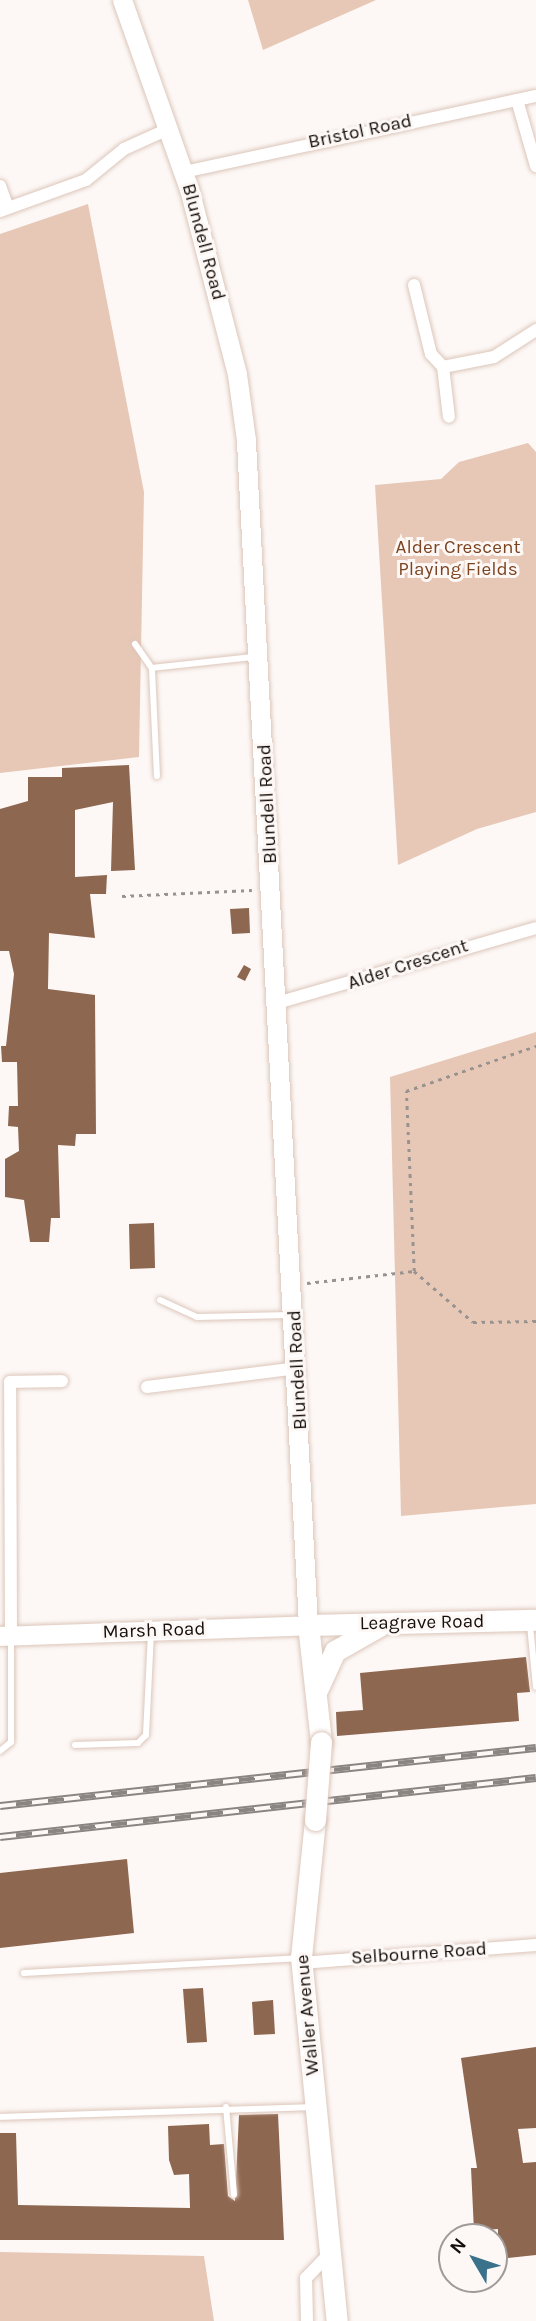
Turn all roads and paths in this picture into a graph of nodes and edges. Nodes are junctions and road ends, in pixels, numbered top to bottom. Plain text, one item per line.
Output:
1 (122, 0) edge
2 (536, 96) edge
3 (517, 100) junction
4 (168, 129) junction
5 (536, 166) edge
6 (184, 172) junction
7 (0, 186) edge
8 (4, 210) edge
9 (414, 285) dead end
10 (536, 330) edge
11 (443, 367) junction
12 (449, 417) dead end
13 (135, 645) dead end
14 (259, 657) junction
15 (152, 668) junction
16 (156, 776) dead end
17 (273, 890) junction
18 (122, 896) dead end
19 (536, 928) edge
20 (280, 1002) junction
21 (536, 1046) edge
22 (414, 1271) junction
23 (305, 1290) dead end
24 (160, 1300) dead end
25 (295, 1315) junction
26 (536, 1321) edge
27 (298, 1368) junction
28 (62, 1381) dead end
29 (148, 1387) dead end
30 (533, 1620) edge
31 (384, 1624) junction
32 (308, 1625) junction
33 (151, 1630) junction
34 (5, 1636) edge
35 (536, 1687) edge
36 (317, 1692) junction
37 (75, 1745) dead end
38 (0, 1751) edge
39 (536, 1945) edge
40 (301, 1960) junction
41 (24, 1973) dead end
42 (226, 2107) junction
43 (315, 2108) junction
44 (0, 2117) edge
45 (233, 2195) dead end
46 (326, 2257) junction
47 (307, 2321) edge
48 (337, 2321) edge

1 - 4 street, Blundell Road
2 - 3 street, Bristol Road
3 - 5 street
3 - 6 street, Bristol Road
4 - 6 street, Blundell Road
4 - 8 street
6 - 14 street, Blundell Road
7 - 8 street
9 - 11 street
10 - 11 street
11 - 12 street
13 - 15 lane
14 - 15 lane
14 - 17 street, Blundell Road
15 - 16 lane
17 - 18 path
17 - 20 street, Blundell Road
19 - 20 street, Alder Crescent
20 - 25 street, Blundell Road
21 - 22 path
22 - 23 path
22 - 26 path
24 - 25 lane
25 - 27 street, Blundell Road
27 - 29 street
27 - 32 street, Blundell Road
28 - 34 street
30 - 31 main road, Leagrave Road
30 - 35 lane
31 - 32 main road, Leagrave Road
31 - 36 main road
32 - 33 street, Marsh Road
32 - 36 main road, Waller Avenue
33 - 34 street, Marsh Road
33 - 37 lane
34 - 38 lane
36 - 40 main road, Waller Avenue, bridge
39 - 40 street, Selbourne Road
40 - 41 lane
40 - 43 main road, Waller Avenue
42 - 43 lane
42 - 44 lane
42 - 45 lane
43 - 46 main road, Waller Avenue
46 - 47 street
46 - 48 main road, Waller Avenue

